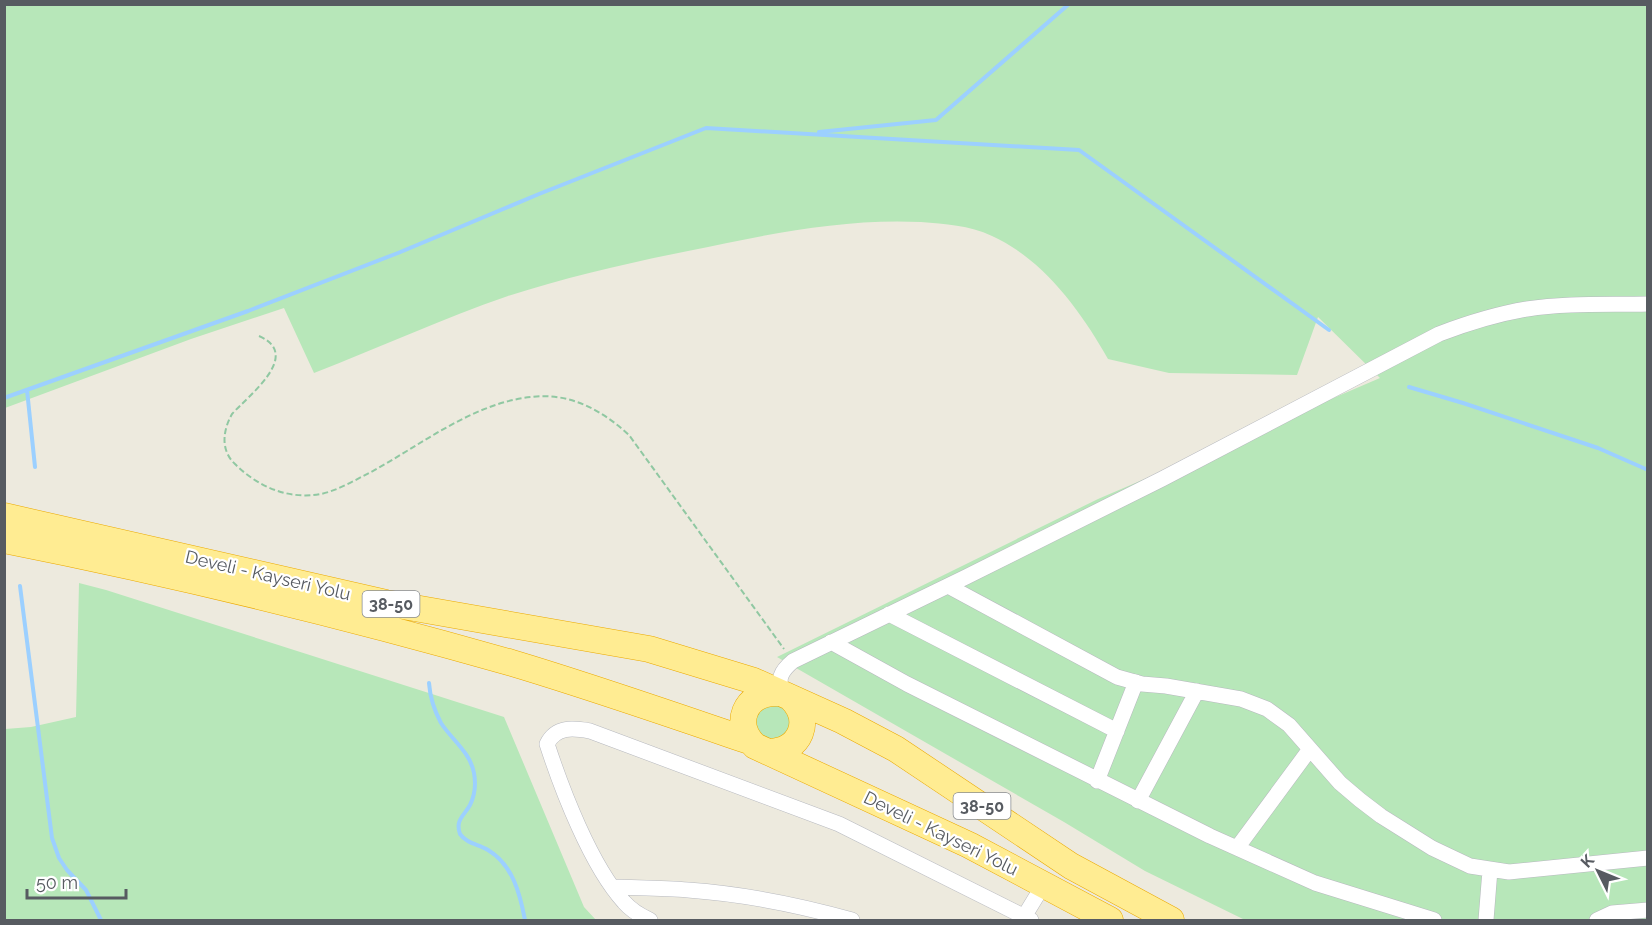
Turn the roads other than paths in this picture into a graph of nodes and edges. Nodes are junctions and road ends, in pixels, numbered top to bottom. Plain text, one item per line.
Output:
1 (1647, 304) edge
2 (4, 516) edge
3 (4, 540) edge
4 (948, 586) junction
5 (889, 614) junction
6 (831, 642) junction
7 (1136, 682) junction
8 (1197, 691) junction
9 (784, 695) junction
10 (1117, 731) junction
11 (759, 746) junction
12 (1310, 749) junction
13 (1097, 781) junction
14 (1138, 801) junction
15 (1238, 848) junction
16 (1647, 858) edge
17 (1490, 870) junction
18 (1044, 884) junction
19 (614, 887) junction
20 (1647, 910) edge
21 (1025, 919) edge
22 (650, 921) edge
23 (852, 921) edge
24 (1110, 921) edge
25 (1171, 921) edge
26 (1434, 921) edge
27 (1486, 921) edge
28 (1597, 921) edge

1 - 4 street
2 - 9 highway, Develi - Kayseri Yolu / 38-50
3 - 11 highway, Develi - Kayseri Yolu / 38-50
4 - 5 street
4 - 7 street
5 - 6 street
5 - 10 street
6 - 9 street
6 - 13 street
7 - 8 street
7 - 10 street
8 - 12 street
8 - 14 street
9 - 11 highway
9 - 11 highway
9 - 25 highway, Develi - Kayseri Yolu / 38-50
10 - 13 street
11 - 18 highway, Develi - Kayseri Yolu / 38-50
12 - 15 street
12 - 17 street
13 - 14 street
14 - 15 street
15 - 26 street
16 - 17 street
17 - 27 street
18 - 21 street
18 - 24 highway, Develi - Kayseri Yolu / 38-50
19 - 21 street
19 - 22 street
19 - 23 street
20 - 28 street

